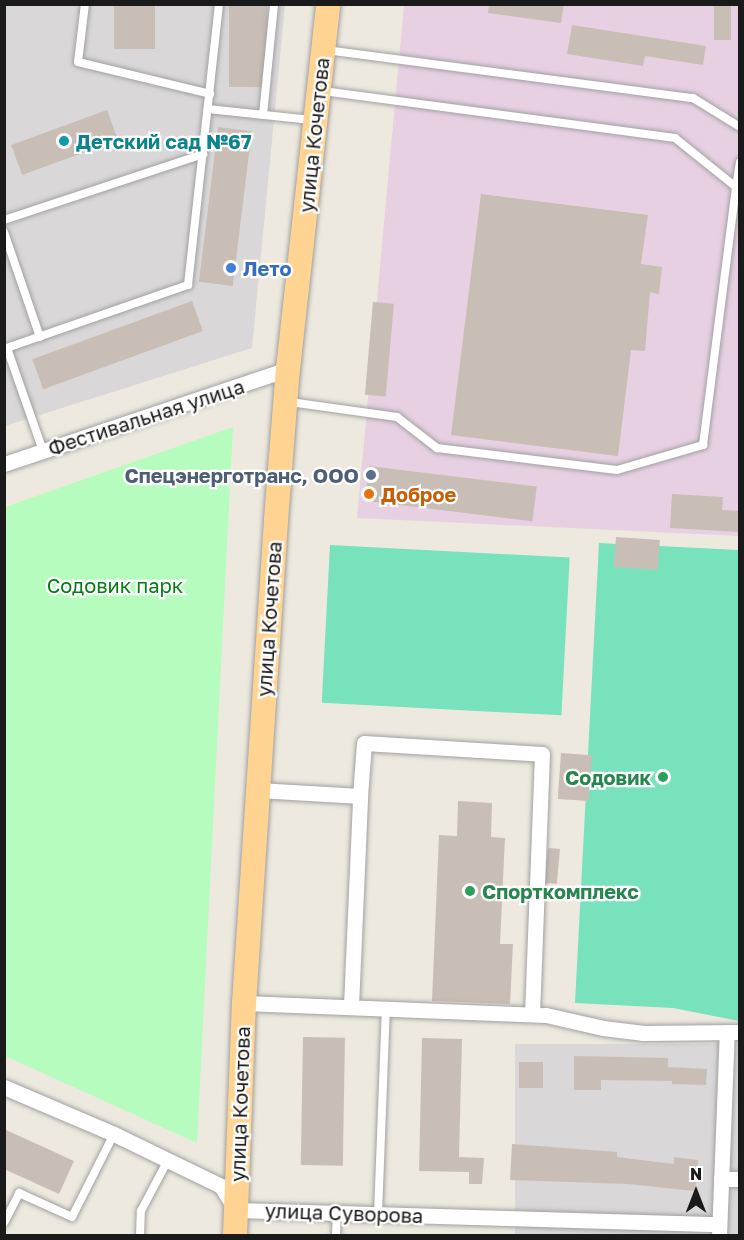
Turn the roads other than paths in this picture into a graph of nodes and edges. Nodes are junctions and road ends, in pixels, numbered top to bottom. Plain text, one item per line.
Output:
1 (85, 4) edge
2 (219, 4) edge
3 (274, 4) edge
4 (328, 4) edge
5 (323, 49) junction
6 (319, 90) junction
7 (210, 94) junction
8 (208, 109) junction
9 (263, 115) junction
10 (315, 120) junction
11 (740, 127) edge
12 (203, 154) junction
13 (740, 162) edge
14 (736, 187) junction
15 (4, 220) edge
16 (4, 232) edge
17 (40, 337) junction
18 (6, 349) edge
19 (288, 369) junction
20 (285, 401) junction
21 (43, 451) junction
22 (4, 464) edge
23 (258, 790) junction
24 (360, 796) junction
25 (244, 1003) junction
26 (351, 1006) junction
27 (386, 1007) junction
28 (532, 1014) junction
29 (733, 1032) edge
30 (4, 1087) edge
31 (114, 1134) junction
32 (169, 1159) junction
33 (238, 1167) junction
34 (721, 1179) junction
35 (740, 1179) edge
36 (221, 1186) junction
37 (236, 1210) junction
38 (337, 1213) junction
39 (378, 1214) junction
40 (4, 1223) edge
41 (719, 1230) edge
42 (140, 1236) edge
43 (235, 1236) edge
44 (336, 1236) edge

1 - 7 lane
2 - 7 lane
3 - 9 lane
4 - 5 main road, улица Кочетова
5 - 6 main road, улица Кочетова
5 - 11 lane
6 - 10 main road, улица Кочетова
6 - 14 lane
7 - 8 lane
8 - 9 lane
8 - 12 lane
9 - 10 lane
10 - 19 main road, улица Кочетова
12 - 15 lane
12 - 17 lane
13 - 14 lane
14 - 20 lane
16 - 17 lane
17 - 18 lane
18 - 21 lane
19 - 20 main road, улица Кочетова
19 - 21 street, Фестивальная улица
20 - 23 main road, улица Кочетова
21 - 22 street, Фестивальная улица
23 - 24 street
23 - 25 main road, улица Кочетова
24 - 26 street
24 - 28 street
25 - 26 street
25 - 33 main road, улица Кочетова
26 - 27 street
27 - 28 street
27 - 39 lane
28 - 29 street
29 - 34 street
30 - 31 street
31 - 32 street
31 - 40 lane
32 - 36 street
32 - 42 lane
33 - 36 street
33 - 37 main road, улица Кочетова
34 - 35 street
34 - 41 street
36 - 37 street, улица Суворова
37 - 38 street, улица Суворова
37 - 43 main road, улица Кочетова
38 - 39 street, улица Суворова
38 - 44 lane
39 - 41 street, улица Суворова

